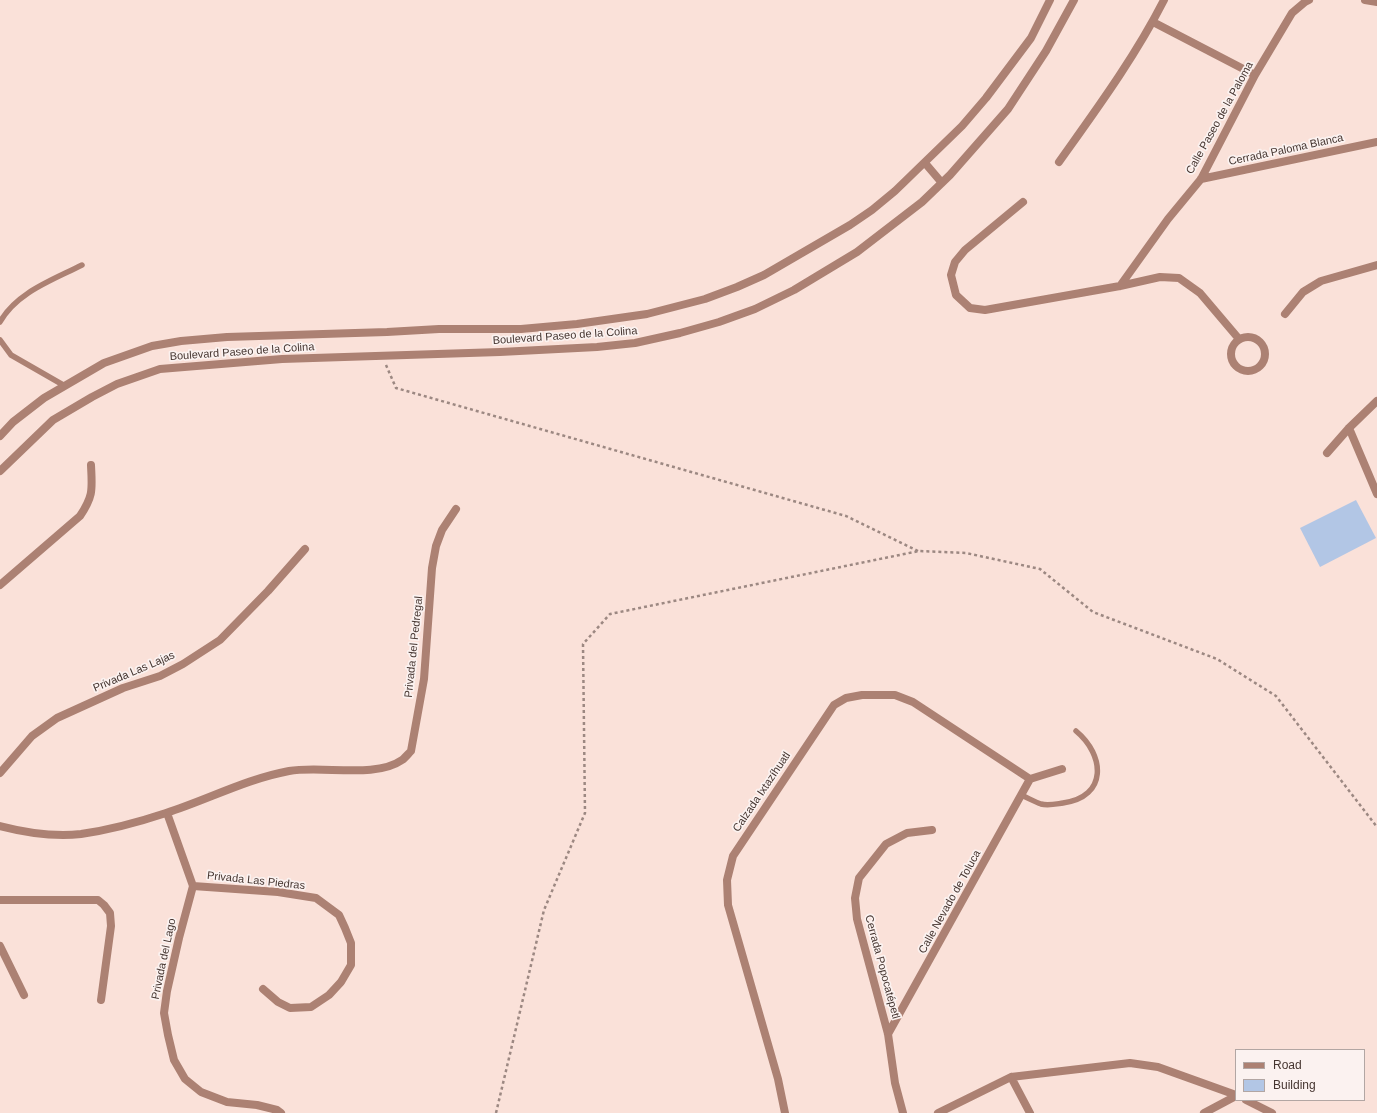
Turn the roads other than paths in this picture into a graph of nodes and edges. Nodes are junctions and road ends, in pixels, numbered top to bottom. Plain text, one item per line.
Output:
1 (1050, 0) edge
2 (1074, 0) edge
3 (1164, 0) edge
4 (1309, 0) edge
5 (1365, 0) edge
6 (1377, 2) edge
7 (1153, 22) junction
8 (1256, 75) junction
9 (1377, 142) edge
10 (1059, 162) dead end
11 (925, 163) junction
12 (1201, 179) junction
13 (942, 183) junction
14 (1023, 202) dead end
15 (82, 265) dead end
16 (1377, 265) edge
17 (1120, 286) junction
18 (1285, 314) dead end
19 (0, 322) edge
20 (1239, 339) junction
21 (0, 340) edge
22 (64, 386) junction
23 (1377, 401) edge
24 (1349, 428) junction
25 (0, 436) edge
26 (1327, 452) dead end
27 (91, 465) dead end
28 (0, 471) edge
29 (1377, 494) edge
30 (456, 509) dead end
31 (305, 549) dead end
32 (0, 585) edge
33 (1076, 731) dead end
34 (1062, 769) dead end
35 (0, 773) edge
36 (1030, 779) junction
37 (1022, 795) junction
38 (167, 813) junction
39 (0, 826) edge
40 (932, 830) dead end
41 (193, 886) junction
42 (0, 900) edge
43 (0, 946) edge
44 (263, 988) dead end
45 (24, 995) dead end
46 (101, 1000) dead end
47 (888, 1034) junction
48 (1011, 1077) junction
49 (1235, 1096) edge
50 (1235, 1097) edge
51 (1248, 1101) edge
52 (281, 1113) edge
53 (785, 1113) edge
54 (903, 1113) edge
55 (938, 1113) edge
56 (1030, 1113) edge
57 (1204, 1113) edge
58 (1272, 1113) edge

1 - 11 street, Boulevard Paseo de la Colina
2 - 13 street, Boulevard Paseo de la Colina
3 - 7 street
4 - 8 street, Calle Paseo de la Paloma
5 - 6 street
7 - 8 street
7 - 10 street
8 - 12 street, Calle Paseo de la Paloma
9 - 12 street, Cerrada Paloma Blanca
11 - 13 street
11 - 22 street, Boulevard Paseo de la Colina
12 - 17 street, Calle Paseo de la Paloma
13 - 28 street, Boulevard Paseo de la Colina
14 - 17 street
15 - 19 lane
16 - 18 street
17 - 20 street
20 - 20 street
21 - 22 lane
22 - 25 street, Boulevard Paseo de la Colina
23 - 24 street
24 - 26 street
24 - 29 street
27 - 32 street
30 - 38 street, Privada del Pedregal
31 - 35 street, Privada Las Lajas
33 - 37 lane
34 - 36 street
36 - 37 street, Calle Nevado de Toluca
36 - 53 street, Calzada Ixtazíhuatl
37 - 47 street, Calle Nevado de Toluca
38 - 39 street, Privada del Pedregal
38 - 41 street
40 - 47 street, Cerrada Popocatépetl
41 - 44 street, Privada Las Piedras
41 - 52 street, Privada del Lago
42 - 46 street
43 - 45 street
47 - 54 street, Cerrada Popocatépetl
48 - 49 street
48 - 55 street
48 - 56 street
50 - 57 street
51 - 58 street

